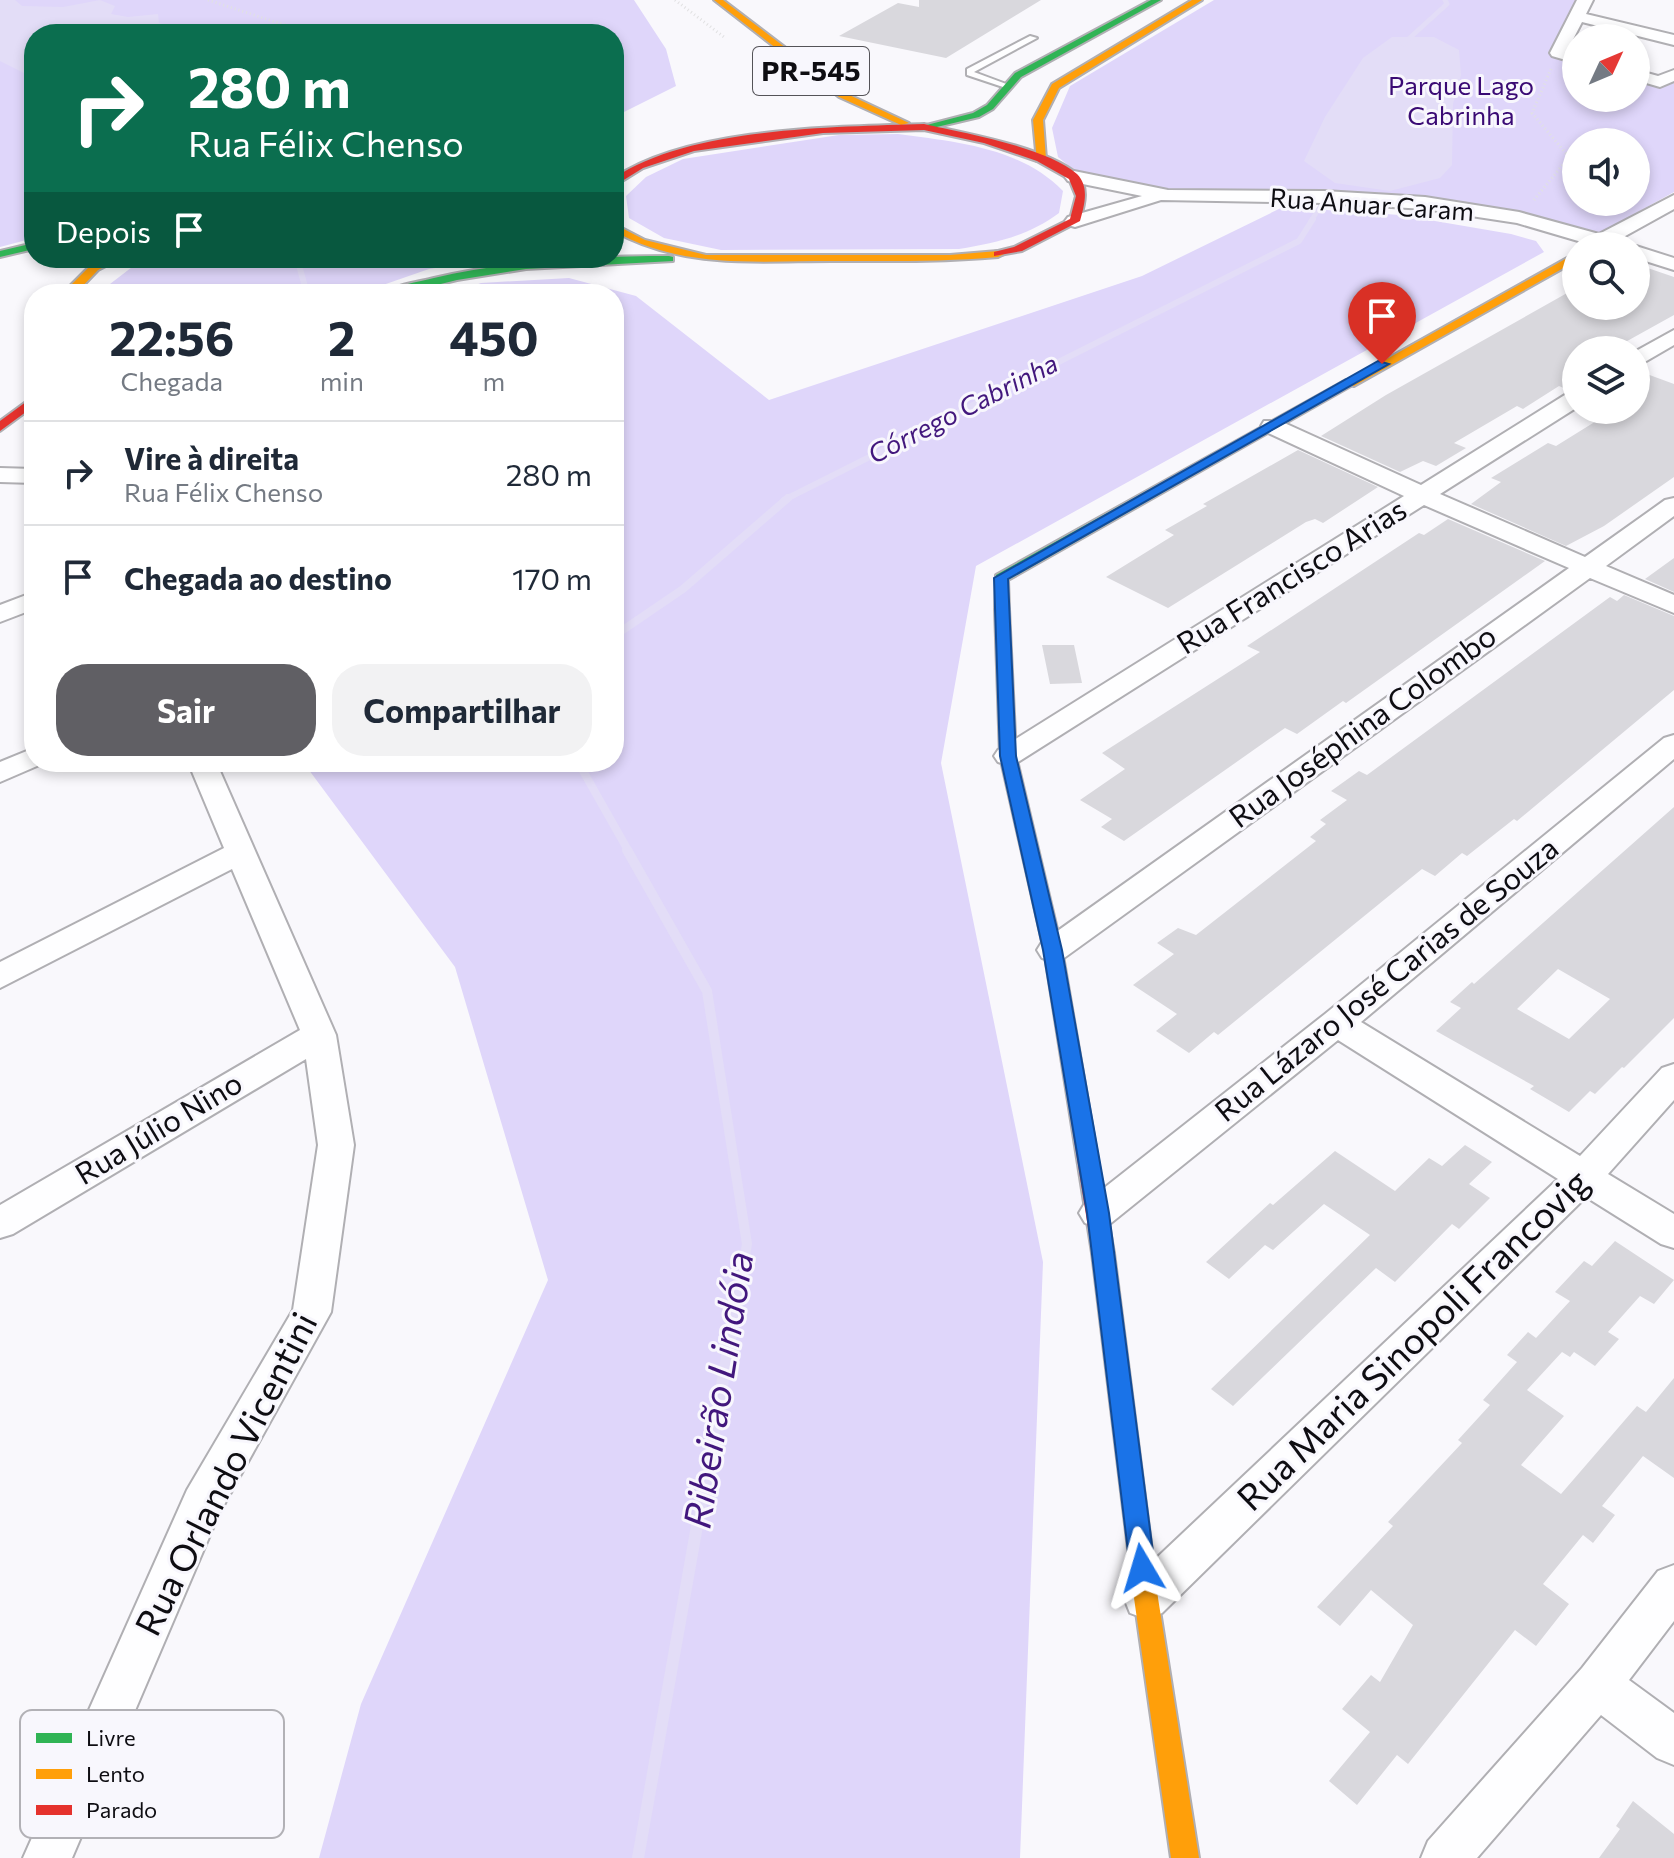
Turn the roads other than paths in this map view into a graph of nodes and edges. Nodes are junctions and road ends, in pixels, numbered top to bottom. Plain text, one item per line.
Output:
1 (1157, 0) edge
2 (1198, 0) edge
3 (1585, 0) edge
4 (711, 5) edge
5 (1576, 16) junction
6 (1572, 24) edge
7 (1033, 38) dead end
8 (1674, 40) edge
9 (1006, 87) junction
10 (919, 127) junction
11 (774, 135) junction
12 (664, 155) junction
13 (1041, 159) junction
14 (624, 160) edge
15 (624, 176) edge
16 (1074, 177) junction
17 (1168, 196) junction
18 (1674, 201) edge
19 (1075, 221) junction
20 (1565, 232) edge
21 (1624, 232) edge
22 (624, 233) edge
23 (24, 252) edge
24 (1650, 256) edge
25 (0, 258) edge
26 (706, 258) junction
27 (624, 259) edge
28 (1562, 264) edge
29 (1674, 264) edge
30 (486, 268) edge
31 (415, 284) edge
32 (1674, 336) edge
33 (1650, 351) edge
34 (1562, 407) edge
35 (24, 408) edge
36 (1272, 426) junction
37 (0, 427) edge
38 (0, 475) edge
39 (24, 476) edge
40 (1422, 495) junction
41 (1674, 505) edge
42 (1586, 567) junction
43 (24, 604) edge
44 (1674, 605) edge
45 (0, 614) edge
46 (1674, 744) edge
47 (1008, 756) junction
48 (24, 762) edge
49 (206, 772) edge
50 (0, 773) edge
51 (239, 853) junction
52 (1053, 950) junction
53 (0, 976) edge
54 (1337, 1023) junction
55 (319, 1035) junction
56 (1674, 1077) edge
57 (1583, 1177) junction
58 (1098, 1213) junction
59 (0, 1223) edge
60 (1674, 1233) edge
61 (1674, 1586) edge
62 (1146, 1598) junction
63 (1598, 1684) junction
64 (112, 1710) edge
65 (1674, 1742) edge
66 (56, 1838) edge
67 (47, 1858) edge
68 (1185, 1858) edge
69 (1445, 1858) edge

1 - 9 main road
2 - 13 main road
3 - 5 street
4 - 10 main road, PR-545
4 - 11 main road, PR-545
5 - 6 street
5 - 8 street
7 - 9 lane
9 - 10 main road
10 - 11 main road
10 - 13 main road
11 - 12 main road
12 - 14 main road
12 - 15 main road
13 - 16 main road
16 - 17 street
16 - 19 main road
17 - 19 street
17 - 20 street, Rua Anuar Caram
18 - 21 street
19 - 26 main road
22 - 26 main road
23 - 25 street
24 - 29 street
26 - 27 main road
28 - 36 main road
30 - 31 main road
32 - 33 street
34 - 40 street, Rua Francisco Arias
35 - 37 main road
36 - 40 street
36 - 47 main road
38 - 39 street
40 - 42 street
40 - 47 street, Rua Francisco Arias
41 - 42 street, Rua Joséphina Colombo
42 - 44 street
42 - 52 street, Rua Joséphina Colombo
43 - 45 street
46 - 54 street, Rua Lázaro José Carias de Souza
47 - 52 main road
48 - 50 street
49 - 51 street, Rua Orlando Vicentini
51 - 53 street
51 - 55 street, Rua Orlando Vicentini
52 - 58 main road
54 - 57 street
54 - 58 street, Rua Lázaro José Carias de Souza
55 - 59 street, Rua Júlio Nino
55 - 64 street, Rua Orlando Vicentini
56 - 57 street, Rua Maria Sinopoli Francovig
57 - 60 street
57 - 62 street, Rua Maria Sinopoli Francovig
58 - 62 main road
61 - 63 street
62 - 68 main road
63 - 65 street
63 - 69 street
66 - 67 street, Rua Orlando Vicentini

